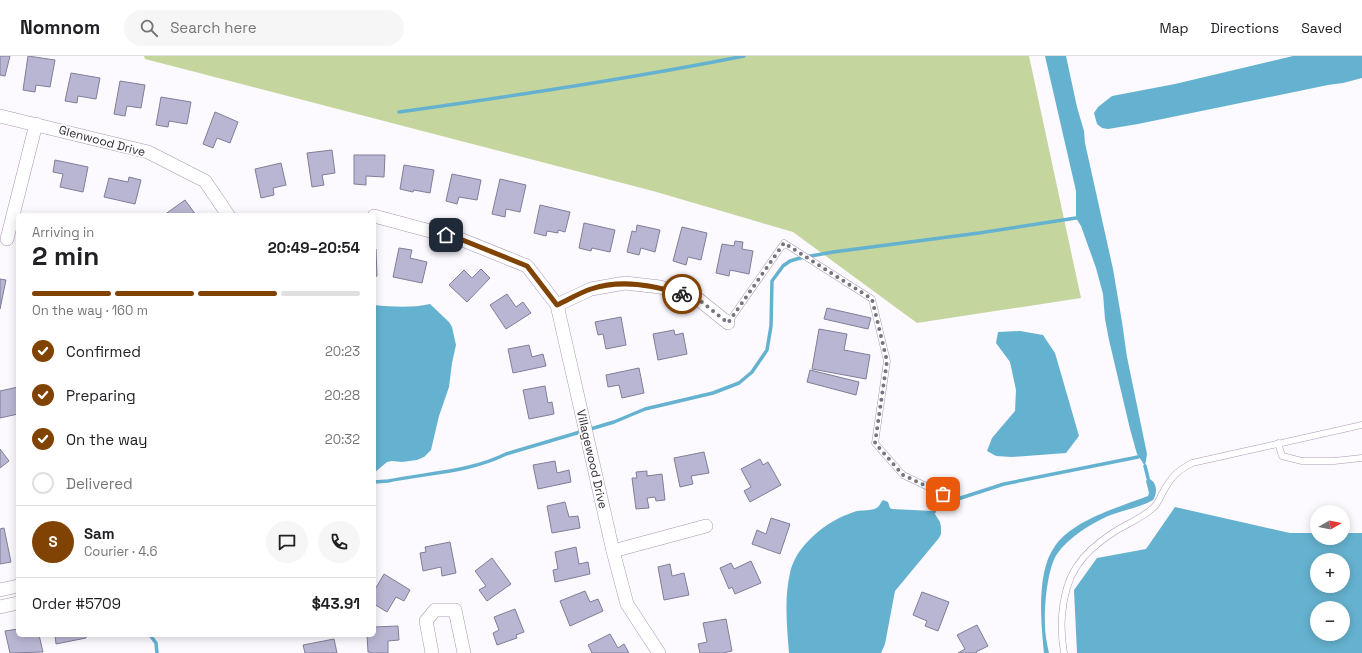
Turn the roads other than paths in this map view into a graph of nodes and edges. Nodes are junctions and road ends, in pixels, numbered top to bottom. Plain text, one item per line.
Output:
1 (0, 116) edge
2 (36, 124) junction
3 (227, 213) edge
4 (376, 217) edge
5 (7, 239) dead end
6 (557, 305) junction
7 (728, 323) joint
8 (1362, 425) edge
9 (1278, 443) junction
10 (1362, 458) edge
11 (943, 494) dead end
12 (706, 526) dead end
13 (613, 551) junction
14 (16, 586) edge
15 (0, 590) edge
16 (16, 603) edge
17 (0, 607) edge
18 (432, 653) edge
19 (464, 653) edge
20 (659, 653) edge
21 (1064, 653) edge

1 - 2 street, Glenwood Drive
2 - 3 street, Glenwood Drive
2 - 5 street
4 - 6 street, Villagewood Drive
6 - 7 street
6 - 13 street, Villagewood Drive
7 - 11 lane
8 - 9 lane
9 - 10 lane
9 - 21 lane
12 - 13 street
13 - 20 street, Villagewood Drive
14 - 15 street
16 - 17 street
18 - 19 street

